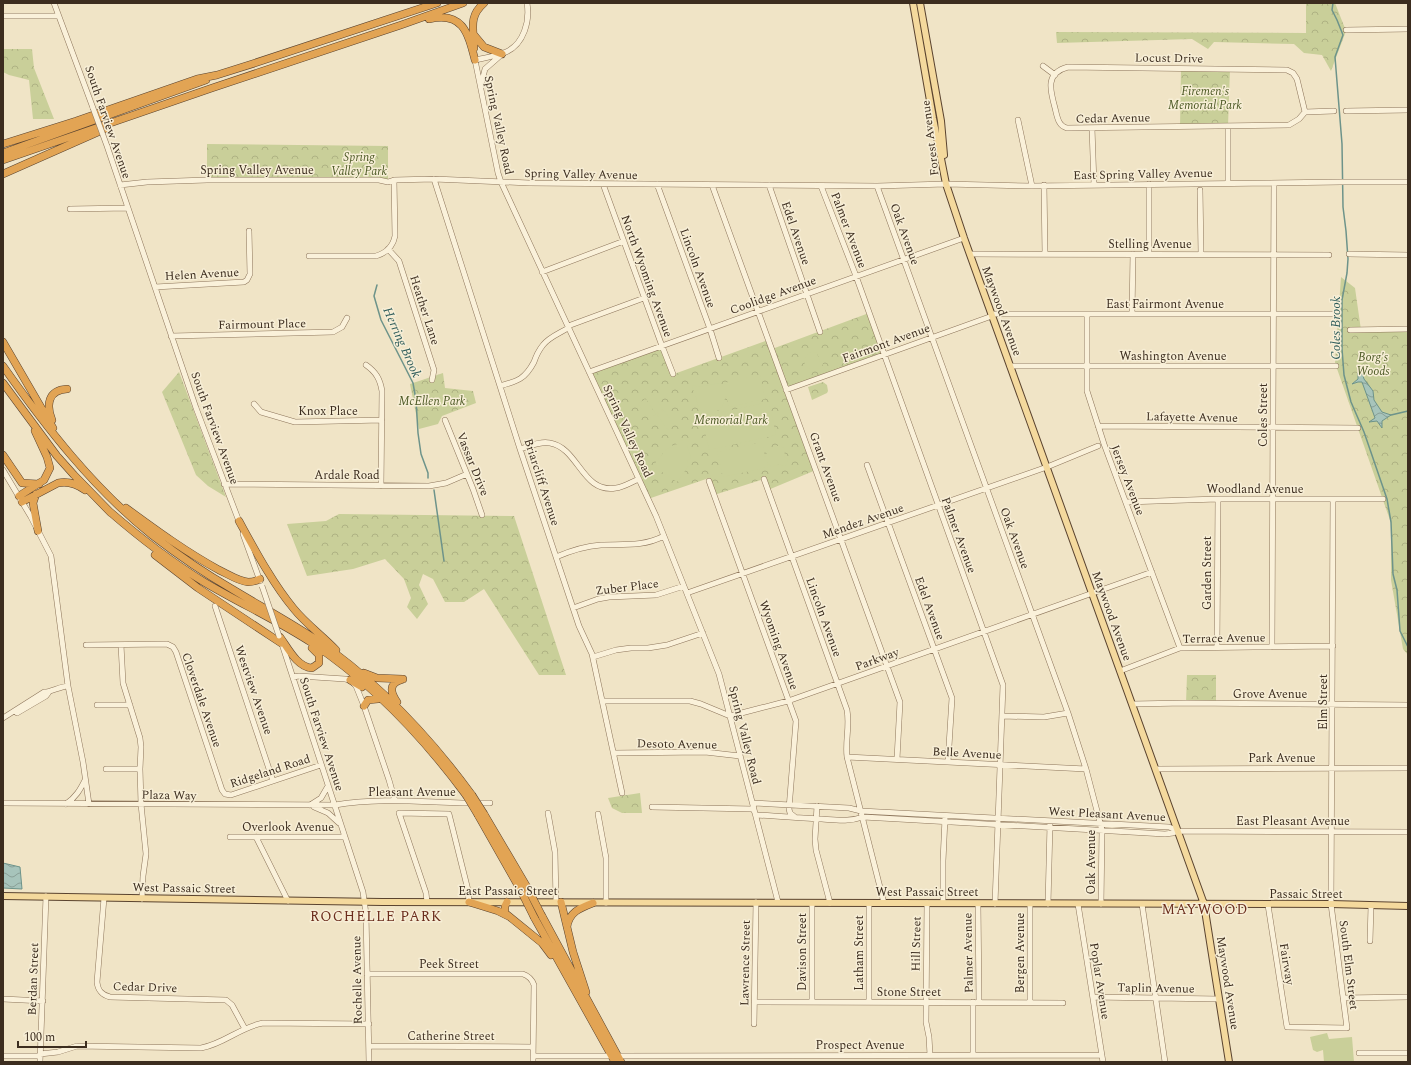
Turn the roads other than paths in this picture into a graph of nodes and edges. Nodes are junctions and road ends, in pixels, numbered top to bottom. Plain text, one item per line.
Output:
1 (54, 3) edge
2 (427, 3) edge
3 (437, 3) edge
4 (463, 3) edge
5 (484, 3) edge
6 (527, 3) edge
7 (913, 3) edge
8 (920, 3) edge
9 (418, 10) junction
10 (3, 16) edge
11 (58, 16) junction
12 (401, 25) junction
13 (1408, 29) edge
14 (1346, 30) dead end
15 (474, 35) junction
16 (502, 54) junction
17 (475, 60) junction
18 (1043, 66) dead end
19 (217, 75) junction
20 (1055, 75) junction
21 (480, 88) junction
22 (1408, 110) edge
23 (1334, 111) dead end
24 (1346, 111) dead end
25 (1305, 112) junction
26 (123, 120) junction
27 (1018, 120) dead end
28 (1228, 126) junction
29 (1092, 128) junction
30 (30, 136) junction
31 (3, 140) edge
32 (3, 144) edge
33 (39, 149) junction
34 (3, 153) edge
35 (40, 157) junction
36 (3, 160) edge
37 (3, 165) edge
38 (3, 174) edge
39 (3, 178) edge
40 (434, 179) junction
41 (394, 180) junction
42 (500, 182) junction
43 (1408, 182) edge
44 (1228, 183) junction
45 (1274, 183) junction
46 (603, 184) junction
47 (657, 184) junction
48 (946, 184) junction
49 (1149, 184) junction
50 (120, 185) junction
51 (712, 185) junction
52 (769, 185) junction
53 (1094, 185) junction
54 (821, 186) junction
55 (877, 186) junction
56 (1032, 186) junction
57 (1044, 186) junction
58 (1200, 190) dead end
59 (128, 208) junction
60 (70, 209) dead end
61 (249, 231) dead end
62 (964, 238) junction
63 (624, 241) junction
64 (388, 249) junction
65 (970, 254) junction
66 (1045, 254) junction
67 (1133, 254) junction
68 (1149, 254) junction
69 (1201, 254) junction
70 (1274, 254) junction
71 (1329, 254) dead end
72 (1349, 254) dead end
73 (1408, 255) edge
74 (309, 256) dead end
75 (903, 259) junction
76 (542, 272) junction
77 (856, 276) junction
78 (155, 287) junction
79 (807, 294) junction
80 (644, 298) junction
81 (758, 312) junction
82 (1087, 314) junction
83 (1132, 314) junction
84 (1273, 314) junction
85 (1338, 314) dead end
86 (992, 315) junction
87 (347, 318) dead end
88 (568, 327) junction
89 (1408, 328) edge
90 (710, 329) junction
91 (1350, 330) dead end
92 (820, 332) dead end
93 (171, 336) junction
94 (931, 337) junction
95 (3, 339) edge
96 (3, 342) edge
97 (662, 346) junction
98 (8, 350) junction
99 (884, 354) junction
100 (719, 358) dead end
101 (366, 365) dead end
102 (3, 366) edge
103 (1010, 366) junction
104 (1086, 366) junction
105 (1273, 366) junction
106 (1336, 366) dead end
107 (589, 372) junction
108 (673, 374) dead end
109 (432, 380) dead end
110 (3, 383) edge
111 (500, 386) junction
112 (67, 389) dead end
113 (786, 390) junction
114 (254, 404) dead end
115 (28, 416) junction
116 (382, 420) junction
117 (444, 420) dead end
118 (1098, 426) junction
119 (1273, 428) junction
120 (1358, 428) dead end
121 (59, 441) junction
122 (1098, 446) dead end
123 (520, 449) junction
124 (3, 455) edge
125 (867, 465) dead end
126 (1047, 467) junction
127 (3, 470) edge
128 (467, 474) junction
129 (639, 479) junction
130 (764, 479) dead end
131 (709, 481) dead end
132 (40, 484) junction
133 (224, 484) junction
134 (381, 486) junction
135 (986, 488) junction
136 (102, 490) junction
137 (36, 494) junction
138 (96, 498) junction
139 (20, 499) junction
140 (1218, 499) junction
141 (1272, 499) junction
142 (1333, 499) junction
143 (1383, 499) dead end
144 (1126, 502) junction
145 (938, 505) junction
146 (109, 511) junction
147 (482, 515) dead end
148 (239, 521) junction
149 (888, 522) junction
150 (38, 531) junction
151 (664, 536) junction
152 (841, 539) junction
153 (792, 556) junction
154 (556, 557) junction
155 (1152, 572) junction
156 (742, 574) junction
157 (261, 583) junction
158 (684, 586) junction
159 (687, 593) junction
160 (1092, 593) junction
161 (215, 606) dead end
162 (573, 608) junction
163 (1032, 614) junction
164 (294, 632) junction
165 (983, 632) junction
166 (703, 633) junction
167 (280, 640) junction
168 (86, 645) dead end
169 (122, 645) junction
170 (1333, 646) junction
171 (1217, 647) junction
172 (1272, 647) junction
173 (1180, 648) junction
174 (934, 649) junction
175 (593, 657) junction
176 (343, 659) junction
177 (887, 666) junction
178 (354, 668) junction
179 (1120, 671) junction
180 (293, 677) junction
181 (350, 680) junction
182 (838, 684) junction
183 (68, 686) junction
184 (381, 700) junction
185 (603, 701) junction
186 (788, 701) junction
187 (1132, 704) junction
188 (1333, 704) junction
189 (97, 705) dead end
190 (130, 705) junction
191 (1408, 705) edge
192 (364, 706) junction
193 (404, 713) junction
194 (1068, 713) junction
195 (730, 716) junction
196 (1002, 716) junction
197 (3, 718) edge
198 (614, 753) junction
199 (740, 756) junction
200 (847, 757) junction
201 (897, 759) junction
202 (948, 762) junction
203 (321, 765) junction
204 (1000, 765) junction
205 (1332, 767) junction
206 (1408, 768) edge
207 (106, 769) dead end
208 (140, 769) junction
209 (1156, 769) junction
210 (1086, 770) junction
211 (85, 779) junction
212 (273, 781) junction
213 (328, 786) junction
214 (622, 793) dead end
215 (225, 794) joint
216 (469, 795) junction
217 (395, 801) junction
218 (3, 803) edge
219 (490, 803) dead end
220 (66, 804) junction
221 (89, 804) junction
222 (141, 804) junction
223 (790, 804) junction
224 (310, 805) junction
225 (334, 805) junction
226 (817, 806) junction
227 (652, 807) dead end
228 (753, 809) junction
229 (548, 813) dead end
230 (598, 814) dead end
231 (862, 814) junction
232 (946, 816) junction
233 (797, 818) junction
234 (816, 819) junction
235 (998, 819) junction
236 (1050, 821) junction
237 (945, 822) junction
238 (341, 824) junction
239 (1100, 824) junction
240 (998, 825) junction
241 (1050, 827) junction
242 (1102, 830) junction
243 (1179, 831) junction
244 (1332, 831) junction
245 (1408, 832) edge
246 (230, 836) dead end
247 (256, 837) junction
248 (345, 837) junction
249 (523, 888) junction
250 (3, 896) edge
251 (46, 896) junction
252 (104, 898) junction
253 (142, 898) junction
254 (288, 901) junction
255 (365, 902) junction
256 (427, 902) junction
257 (469, 902) junction
258 (507, 902) junction
259 (559, 902) junction
260 (756, 902) junction
261 (778, 902) junction
262 (812, 902) junction
263 (830, 902) junction
264 (593, 903) junction
265 (606, 903) junction
266 (651, 903) joint
267 (869, 903) junction
268 (884, 903) junction
269 (927, 903) junction
270 (943, 903) junction
271 (978, 904) junction
272 (995, 904) junction
273 (1030, 904) junction
274 (1048, 904) junction
275 (1078, 904) junction
276 (1101, 904) junction
277 (1142, 904) junction
278 (1204, 904) junction
279 (1331, 904) junction
280 (1268, 905) junction
281 (1371, 906) junction
282 (1408, 906) edge
283 (510, 918) junction
284 (567, 929) junction
285 (1370, 941) dead end
286 (367, 974) junction
287 (578, 995) junction
288 (1092, 997) junction
289 (1408, 997) edge
290 (1156, 998) junction
291 (1219, 998) junction
292 (1342, 998) junction
293 (3, 1000) edge
294 (42, 1002) junction
295 (754, 1002) junction
296 (812, 1002) junction
297 (869, 1002) junction
298 (926, 1002) junction
299 (976, 1002) junction
300 (1030, 1002) junction
301 (1063, 1003) dead end
302 (589, 1004) junction
303 (369, 1024) junction
304 (754, 1024) dead end
305 (1347, 1028) joint
306 (245, 1029) junction
307 (369, 1046) junction
308 (533, 1047) junction
309 (1359, 1053) dead end
310 (1408, 1053) edge
311 (930, 1055) junction
312 (973, 1055) junction
313 (1102, 1055) junction
314 (3, 1056) edge
315 (533, 1056) junction
316 (40, 1057) edge
317 (616, 1059) edge
318 (369, 1062) edge
319 (533, 1062) edge
320 (1103, 1062) edge
321 (1165, 1062) edge
322 (1229, 1062) edge

1 - 11 street, South Farview Avenue
2 - 9 highway
3 - 9 highway
4 - 12 highway
5 - 15 highway
6 - 16 street
7 - 48 main road, Forest Avenue
8 - 48 main road, Forest Avenue
9 - 19 highway
10 - 11 street
11 - 50 street, South Farview Avenue, bridge
12 - 17 highway
12 - 26 highway
13 - 14 street
15 - 16 highway
15 - 17 highway
16 - 17 street
16 - 21 street
17 - 21 street, Spring Valley Road
18 - 20 street
19 - 30 highway
19 - 34 highway
20 - 25 street, Locust Drive
20 - 29 street, Cedar Avenue
21 - 42 street, Spring Valley Road
22 - 24 street
23 - 25 street
25 - 28 street, Cedar Avenue
26 - 33 highway
26 - 35 highway
27 - 56 street
28 - 29 street, Cedar Avenue
28 - 44 street
29 - 53 street
30 - 31 highway
30 - 32 highway
33 - 36 highway
33 - 37 highway
35 - 38 highway
35 - 39 highway
40 - 41 street, Spring Valley Avenue
40 - 42 street, Spring Valley Avenue
40 - 111 street, Briarcliff Avenue
41 - 50 street, Spring Valley Avenue
41 - 64 street
42 - 46 street, Spring Valley Avenue
42 - 76 street, Spring Valley Road
43 - 45 street, East Spring Valley Avenue
44 - 45 street, East Spring Valley Avenue
44 - 49 street, East Spring Valley Avenue
45 - 70 street, Coles Street
46 - 47 street, Spring Valley Avenue
46 - 63 street, North Wyoming Avenue
47 - 51 street, Spring Valley Avenue
47 - 90 street, Lincoln Avenue
48 - 55 street, Spring Valley Avenue
48 - 56 street, East Spring Valley Avenue
48 - 62 main road, Maywood Avenue
49 - 53 street, East Spring Valley Avenue
49 - 68 street
50 - 59 street, South Farview Avenue
51 - 52 street, Spring Valley Avenue
51 - 81 street, Grant Avenue
52 - 54 street, Spring Valley Avenue
52 - 79 street, Edel Avenue
53 - 57 street, East Spring Valley Avenue
54 - 55 street, Spring Valley Avenue
54 - 77 street, Palmer Avenue
55 - 75 street, Oak Avenue
56 - 57 street, East Spring Valley Avenue
57 - 66 street
58 - 69 street
59 - 60 street
59 - 78 street, South Farview Avenue
61 - 78 street, Helen Avenue
62 - 65 main road, Maywood Avenue
62 - 75 street, Coolidge Avenue
63 - 76 street
63 - 80 street, North Wyoming Avenue
64 - 74 street
64 - 109 street, Heather Lane
65 - 66 street, Stelling Avenue
65 - 86 main road, Maywood Avenue
66 - 67 street, Stelling Avenue
67 - 68 street, Stelling Avenue
67 - 83 street
68 - 69 street, Stelling Avenue
69 - 70 street, Stelling Avenue
70 - 71 street, Stelling Avenue
70 - 84 street, Coles Street
72 - 73 street
75 - 77 street, Coolidge Avenue
75 - 94 street, Oak Avenue
76 - 88 street, Spring Valley Road
77 - 79 street, Coolidge Avenue
77 - 99 street, Palmer Avenue
78 - 93 street, South Farview Avenue
79 - 81 street, Coolidge Avenue
79 - 92 street, Edel Avenue
80 - 88 street
80 - 97 street, North Wyoming Avenue
81 - 90 street, Coolidge Avenue
81 - 113 street, Grant Avenue
82 - 83 street, East Fairmont Avenue
82 - 86 street, East Fairmont Avenue
82 - 104 street, Jersey Avenue
83 - 84 street, East Fairmont Avenue
84 - 85 street, East Fairmont Avenue
84 - 105 street, Coles Street
86 - 94 street, Fairmont Avenue
86 - 103 main road, Maywood Avenue
87 - 93 street, Fairmount Place
88 - 107 street, Spring Valley Road
88 - 111 street
89 - 91 street
90 - 97 street, Coolidge Avenue
90 - 100 street, Lincoln Avenue
93 - 133 street, South Farview Avenue
94 - 99 street, Fairmont Avenue
94 - 135 street, Oak Avenue
95 - 98 highway
96 - 98 highway
97 - 107 street, Coolidge Avenue
97 - 108 street, North Wyoming Avenue
98 - 121 highway
99 - 113 street, Fairmont Avenue
99 - 145 street, Palmer Avenue
101 - 116 street
102 - 121 highway
103 - 104 street, Washington Avenue
103 - 126 main road, Maywood Avenue
104 - 105 street, Washington Avenue
104 - 118 street, Jersey Avenue
105 - 106 street, Washington Avenue
105 - 119 street, Coles Street
107 - 129 street, Spring Valley Road
110 - 115 highway
111 - 123 street, Briarcliff Avenue
112 - 121 highway
113 - 152 street, Grant Avenue
114 - 116 street, Knox Place
115 - 132 highway
115 - 138 highway
116 - 134 street
117 - 128 street, Vassar Drive
118 - 119 street, Lafayette Avenue
118 - 144 street, Jersey Avenue
119 - 120 street, Lafayette Avenue
119 - 141 street, Coles Street
121 - 136 highway
122 - 126 street
123 - 129 street
123 - 154 street, Briarcliff Avenue
124 - 132 highway
125 - 149 street, Edel Avenue
126 - 135 street, Mendez Avenue
126 - 160 main road, Maywood Avenue
127 - 139 street
128 - 134 street, Ardale Road
128 - 147 street, Vassar Drive
129 - 151 street, Spring Valley Road
130 - 153 street, Lincoln Avenue
131 - 156 street, Wyoming Avenue
132 - 139 highway
133 - 134 street, Ardale Road
133 - 148 street, South Farview Avenue
135 - 145 street, Mendez Avenue
135 - 163 street, Oak Avenue
136 - 157 highway
136 - 176 highway
137 - 138 highway
137 - 139 highway
137 - 150 highway
138 - 146 highway
139 - 150 street
140 - 141 street, Woodland Avenue
140 - 144 street, Woodland Avenue
140 - 171 street, Garden Street
141 - 142 street, Woodland Avenue
141 - 172 street, Coles Street
142 - 143 street, Woodland Avenue
142 - 170 street, Elm Street
144 - 155 street, Jersey Avenue
145 - 149 street, Mendez Avenue
145 - 165 street, Palmer Avenue
146 - 164 highway
146 - 167 highway
148 - 157 street, South Farview Avenue
148 - 176 highway
149 - 152 street, Mendez Avenue
149 - 174 street, Edel Avenue
150 - 183 street
151 - 154 street
151 - 158 street, Spring Valley Road
152 - 153 street, Mendez Avenue
152 - 177 street, Grant Avenue
153 - 156 street, Mendez Avenue
153 - 182 street, Lincoln Avenue
154 - 162 street, Briarcliff Avenue
155 - 160 street, Parkway
155 - 173 street, Jersey Avenue
156 - 159 street, Mendez Avenue
156 - 186 street, Wyoming Avenue
157 - 167 street, South Farview Avenue, bridge
158 - 159 street, Spring Valley Road
158 - 162 street, Zuber Place
159 - 166 street, Spring Valley Road
160 - 163 street, Parkway
160 - 179 main road, Maywood Avenue
161 - 212 street, Westview Avenue
162 - 175 street, Briarcliff Avenue
163 - 165 street, Parkway
163 - 194 street, Oak Avenue
164 - 167 highway
164 - 184 highway
165 - 174 street, Parkway
165 - 196 street, Palmer Avenue
166 - 175 street
166 - 195 street, Spring Valley Road
167 - 180 street, South Farview Avenue
168 - 169 street, Cloverdale Avenue
169 - 190 street
169 - 215 street, Cloverdale Avenue
170 - 172 street, Terrace Avenue
170 - 188 street, Elm Street
171 - 172 street, Terrace Avenue
171 - 173 street, Terrace Avenue
173 - 179 street, Terrace Avenue
174 - 177 street, Parkway
174 - 202 street, Edel Avenue
175 - 185 street, Briarcliff Avenue
176 - 178 highway
177 - 182 street, Parkway
177 - 201 street, Grant Avenue
178 - 193 highway
178 - 193 highway
179 - 187 main road, Maywood Avenue
180 - 181 street
180 - 203 street, South Farview Avenue
181 - 184 highway
181 - 192 street
182 - 186 street, Parkway
182 - 200 street, Lincoln Avenue
183 - 197 street
183 - 211 street
184 - 192 highway
184 - 216 highway
185 - 195 street
185 - 198 street, Briarcliff Avenue
186 - 195 street, Parkway
186 - 223 street, Wyoming Avenue
187 - 188 street, Grove Avenue
187 - 209 main road, Maywood Avenue
188 - 191 street, Grove Avenue
188 - 205 street, Elm Street
189 - 190 street
190 - 208 street
192 - 217 street
193 - 216 highway
194 - 196 street
194 - 210 street, Oak Avenue
195 - 199 street, Spring Valley Road
196 - 204 street, Palmer Avenue
198 - 199 street, Desoto Avenue
198 - 214 street, Briarcliff Avenue
199 - 228 street, Spring Valley Road
200 - 201 street, Belle Avenue
200 - 231 street, Lincoln Avenue
201 - 202 street, Belle Avenue
202 - 204 street, Belle Avenue
203 - 212 street, Ridgeland Road
203 - 213 street, South Farview Avenue
204 - 210 street, Belle Avenue
204 - 235 street, Palmer Avenue
205 - 206 street, Park Avenue
205 - 209 street, Park Avenue
205 - 244 street, Elm Street
207 - 208 street
208 - 222 street
209 - 243 main road, Maywood Avenue
210 - 239 street, Oak Avenue
211 - 220 street
211 - 221 street
212 - 215 street, Ridgeland Road
213 - 224 street
213 - 225 street, South Farview Avenue
216 - 249 highway, bridge
217 - 219 street, Pleasant Avenue
217 - 225 street, Pleasant Avenue
218 - 220 street, Plaza Way
220 - 221 street, Plaza Way
221 - 222 street, Plaza Way
222 - 224 street, Plaza Way
222 - 253 street
223 - 226 street, West Pleasant Avenue
223 - 228 street, West Pleasant Avenue
223 - 233 street
224 - 225 street, Plaza Way
224 - 238 street
225 - 238 street, Rochelle Avenue
226 - 231 street, West Pleasant Avenue
226 - 234 street
227 - 228 street, West Pleasant Avenue
228 - 233 street, West Pleasant Avenue
228 - 261 street, Spring Valley Road
229 - 259 street
230 - 265 street
231 - 232 street, West Pleasant Avenue
231 - 234 street, West Pleasant Avenue
231 - 237 street, West Pleasant Avenue
231 - 268 street, Lincoln Avenue
232 - 235 street, West Pleasant Avenue
232 - 237 street
233 - 234 street, West Pleasant Avenue
234 - 263 street
235 - 236 street, West Pleasant Avenue
235 - 240 street, Palmer Avenue
236 - 239 street, West Pleasant Avenue
236 - 241 street
237 - 240 street, West Pleasant Avenue
237 - 270 street
238 - 248 street, Rochelle Avenue
239 - 242 street, Oak Avenue
239 - 243 street, West Pleasant Avenue
240 - 241 street, West Pleasant Avenue
240 - 272 street, Palmer Avenue
241 - 242 street, West Pleasant Avenue
241 - 274 street
242 - 243 street, West Pleasant Avenue
242 - 276 street, Oak Avenue
243 - 244 street, East Pleasant Avenue
243 - 278 main road, Maywood Avenue
244 - 245 street, East Pleasant Avenue
244 - 279 street, Elm Street
246 - 247 street, Overlook Avenue
247 - 248 street, Overlook Avenue
247 - 254 street
248 - 255 street, Rochelle Avenue
249 - 287 highway, bridge
249 - 302 highway, bridge
250 - 251 main road, West Passaic Street
251 - 252 main road, West Passaic Street
251 - 294 street, Berdan Street
252 - 253 main road, West Passaic Street
252 - 306 street, Cedar Drive
253 - 254 main road, West Passaic Street
254 - 255 main road, West Passaic Street
255 - 256 main road, East Passaic Street
255 - 286 street, Rochelle Avenue
256 - 257 main road, East Passaic Street
256 - 257 street, Pleasant Avenue
257 - 258 main road, East Passaic Street
257 - 283 highway
258 - 259 main road, East Passaic Street
258 - 283 highway
259 - 264 main road, East Passaic Street
259 - 284 highway
260 - 261 main road, West Passaic Street
260 - 266 main road, West Passaic Street
260 - 295 street, Lawrence Street
261 - 262 main road, West Passaic Street
262 - 263 main road, West Passaic Street
262 - 296 street, Davison Street
263 - 267 main road, West Passaic Street
264 - 265 main road, East Passaic Street
264 - 284 highway
265 - 266 main road, East Passaic Street
267 - 268 main road, West Passaic Street
267 - 297 street, Latham Street
268 - 269 main road, West Passaic Street
269 - 270 main road, West Passaic Street
269 - 298 street, Hill Street
270 - 271 main road, West Passaic Street
271 - 272 main road, West Passaic Street
271 - 299 street, Palmer Avenue
272 - 273 main road, West Passaic Street
273 - 274 main road, West Passaic Street
273 - 300 street, Bergen Avenue
274 - 275 main road, West Passaic Street
275 - 276 main road, West Passaic Street
275 - 288 street, Poplar Avenue
276 - 277 main road, West Passaic Street
277 - 278 main road, West Passaic Street
277 - 290 street
278 - 280 main road, Passaic Street
278 - 291 main road, Maywood Avenue
279 - 280 main road, Passaic Street
279 - 281 main road, Passaic Street
279 - 292 street, South Elm Street
280 - 305 street, Fairway
281 - 282 main road, Passaic Street
281 - 285 street
283 - 287 highway
284 - 302 highway
286 - 303 street, Rochelle Avenue
286 - 308 street, Peek Street
287 - 317 highway
288 - 290 street, Taplin Avenue
288 - 313 street, Poplar Avenue
289 - 292 street
290 - 291 street, Taplin Avenue
290 - 321 street
291 - 322 main road, Maywood Avenue
292 - 305 street, South Elm Street
293 - 294 street
294 - 316 street, Berdan Street
295 - 296 street, Stone Street
295 - 304 street, Lawrence Street
296 - 297 street, Stone Street
297 - 298 street, Stone Street
298 - 299 street, Stone Street
298 - 311 street, Hill Street
299 - 300 street, Stone Street
299 - 312 street, Palmer Avenue
300 - 301 street, Stone Street
302 - 317 highway
303 - 306 street
303 - 307 street, Rochelle Avenue
306 - 316 street
307 - 308 street, Catherine Street
307 - 318 street, Rochelle Avenue
308 - 315 street
309 - 310 street
311 - 312 street, Prospect Avenue
311 - 317 street, Prospect Avenue
312 - 313 street, Prospect Avenue
313 - 320 street, Poplar Avenue
314 - 316 street
315 - 317 street, Prospect Avenue
315 - 319 street

